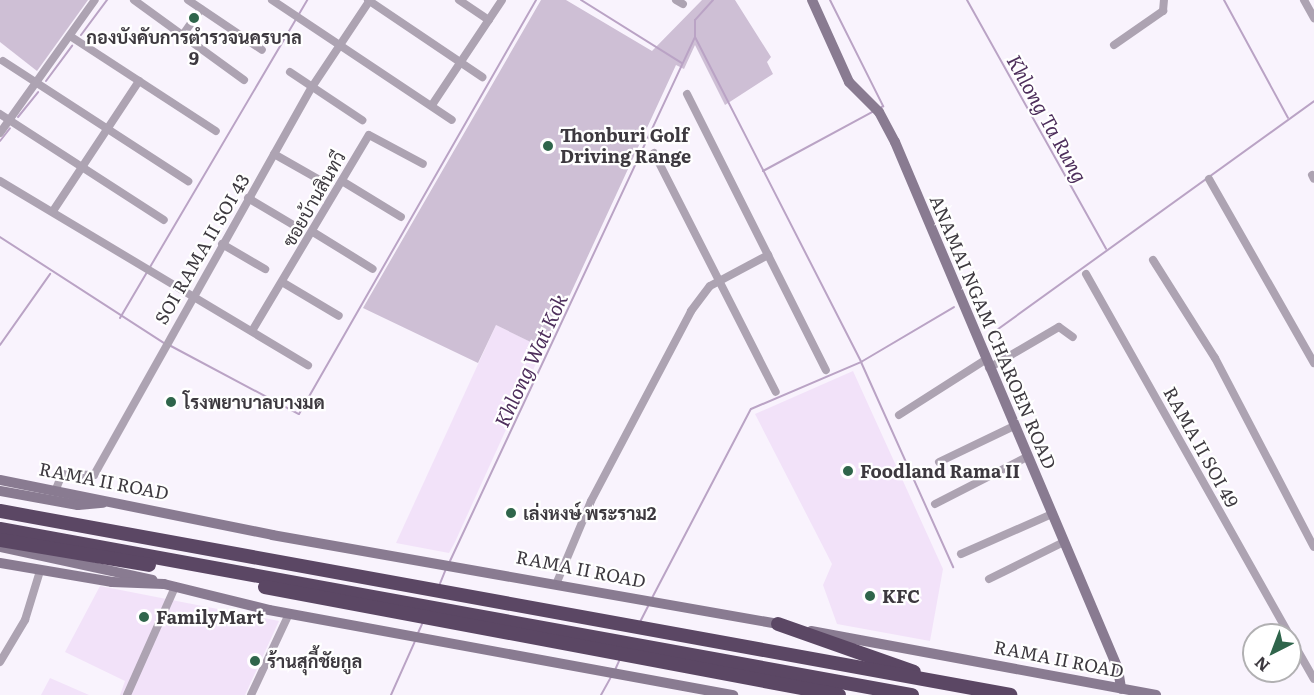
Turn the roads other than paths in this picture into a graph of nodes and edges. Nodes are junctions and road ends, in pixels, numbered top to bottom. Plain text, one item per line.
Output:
1 (95, 0) edge
2 (134, 0) edge
3 (188, 0) edge
4 (272, 0) edge
5 (369, 0) edge
6 (459, 0) edge
7 (502, 0) edge
8 (812, 0) edge
9 (1164, 0) edge
10 (1304, 0) edge
11 (201, 9) junction
12 (1314, 18) edge
13 (489, 20) junction
14 (70, 36) junction
15 (182, 36) junction
16 (340, 45) junction
17 (1114, 45) dead end
18 (262, 50) dead end
19 (3, 61) dead end
20 (460, 63) junction
21 (290, 72) dead end
22 (482, 77) dead end
23 (244, 80) dead end
24 (140, 81) junction
25 (37, 83) junction
26 (312, 87) junction
27 (687, 94) dead end
28 (432, 105) junction
29 (0, 114) edge
30 (10, 120) junction
31 (362, 120) dead end
32 (452, 120) dead end
33 (108, 129) junction
34 (216, 131) dead end
35 (0, 133) edge
36 (654, 153) dead end
37 (274, 154) junction
38 (423, 164) dead end
39 (82, 167) junction
40 (1209, 178) dead end
41 (0, 181) edge
42 (188, 181) dead end
43 (342, 181) junction
44 (325, 183) dead end
45 (248, 198) junction
46 (53, 211) junction
47 (401, 217) dead end
48 (164, 220) dead end
49 (295, 226) dead end
50 (313, 232) junction
51 (222, 244) junction
52 (768, 255) junction
53 (1153, 260) dead end
54 (264, 269) dead end
55 (373, 269) dead end
56 (1086, 274) dead end
57 (282, 282) junction
58 (719, 282) junction
59 (192, 297) junction
60 (339, 316) dead end
61 (252, 331) junction
62 (1073, 337) dead end
63 (1314, 363) edge
64 (987, 364) junction
65 (309, 365) dead end
66 (826, 370) dead end
67 (776, 392) dead end
68 (900, 415) dead end
69 (1014, 426) junction
70 (1027, 457) junction
71 (939, 462) dead end
72 (0, 480) edge
73 (56, 489) junction
74 (0, 491) edge
75 (113, 502) junction
76 (935, 504) dead end
77 (0, 510) edge
78 (1052, 514) junction
79 (0, 529) edge
80 (0, 540) edge
81 (1064, 542) junction
82 (0, 547) edge
83 (1314, 547) edge
84 (961, 554) dead end
85 (0, 563) edge
86 (40, 571) junction
87 (989, 579) dead end
88 (557, 582) junction
89 (170, 586) junction
90 (289, 614) junction
91 (1283, 623) edge
92 (778, 624) junction
93 (1302, 658) edge
94 (0, 662) edge
95 (914, 672) junction
96 (1314, 679) edge
97 (1121, 689) junction
98 (127, 695) edge
99 (250, 695) edge
100 (734, 695) edge
101 (839, 695) edge
102 (912, 695) edge
103 (1010, 695) edge
104 (1021, 695) edge
105 (1156, 695) edge

1 - 14 street
2 - 15 street
3 - 11 street
4 - 16 street
5 - 16 street, SOI RAMA II SOI 43
5 - 20 street
6 - 13 street
7 - 13 street
8 - 64 main road, ANAMAI NGAM CHAROEN ROAD
9 - 17 street
10 - 12 street
11 - 15 street
11 - 18 street
13 - 20 street
14 - 24 street
14 - 25 street
15 - 23 street
16 - 26 street, SOI RAMA II SOI 43
16 - 28 street
19 - 25 street
20 - 22 street
20 - 28 street
21 - 26 street
24 - 33 street
24 - 34 street
25 - 30 street
25 - 33 street
26 - 31 street
26 - 37 street, SOI RAMA II SOI 43
27 - 52 street
28 - 32 street
29 - 30 street
30 - 35 street
30 - 39 street
33 - 39 street
33 - 42 street
36 - 58 street
37 - 44 street
37 - 45 street, SOI RAMA II SOI 43
38 - 43 street, ซอยบ้านสินทวี
39 - 46 street
39 - 48 street
40 - 63 street
41 - 46 street
43 - 47 street
43 - 50 street, ซอยบ้านสินทวี
45 - 49 street
45 - 51 street, SOI RAMA II SOI 43
46 - 59 street
50 - 55 street
50 - 57 street, ซอยบ้านสินทวี
51 - 54 street
51 - 59 street, SOI RAMA II SOI 43
52 - 58 street
52 - 66 street
53 - 83 street
56 - 91 street, RAMA II SOI 49
57 - 60 street
57 - 61 street, ซอยบ้านสินทวี
58 - 67 street
58 - 88 street
59 - 61 street
59 - 73 street, SOI RAMA II SOI 43
61 - 65 street
62 - 64 street
64 - 68 street
64 - 69 main road, ANAMAI NGAM CHAROEN ROAD
69 - 70 main road, ANAMAI NGAM CHAROEN ROAD
69 - 71 street
70 - 76 street
70 - 78 main road, ANAMAI NGAM CHAROEN ROAD
72 - 73 main road, RAMA II ROAD
73 - 75 main road, RAMA II ROAD
74 - 75 main road
75 - 88 main road, RAMA II ROAD
77 - 95 highway, bridge
77 - 103 highway, bridge
78 - 81 main road, ANAMAI NGAM CHAROEN ROAD
78 - 84 street
79 - 102 highway
80 - 101 highway
81 - 87 street
81 - 97 main road, ANAMAI NGAM CHAROEN ROAD
82 - 89 main road
85 - 86 main road
86 - 89 main road
86 - 94 street
88 - 92 main road, RAMA II ROAD
89 - 90 main road
89 - 98 street
90 - 99 street
90 - 100 main road
92 - 95 highway
92 - 97 main road, RAMA II ROAD
93 - 96 street, RAMA II SOI 49
95 - 104 highway
97 - 105 main road, RAMA II ROAD

